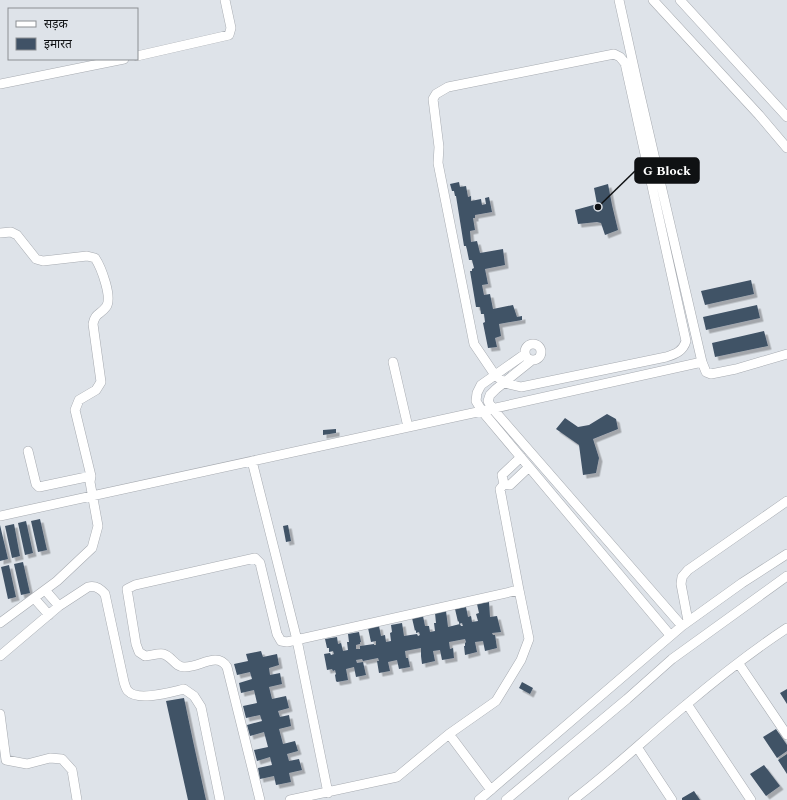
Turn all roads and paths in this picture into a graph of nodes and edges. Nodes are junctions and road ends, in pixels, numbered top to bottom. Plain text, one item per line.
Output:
1 (225, 0) edge
2 (619, 0) edge
3 (653, 0) edge
4 (680, 0) edge
5 (138, 56) edge
6 (119, 60) edge
7 (0, 84) edge
8 (787, 117) edge
9 (787, 148) edge
10 (0, 233) edge
11 (787, 354) edge
12 (393, 362) dead end
13 (702, 362) junction
14 (495, 375) junction
15 (505, 383) junction
16 (492, 408) junction
17 (482, 411) junction
18 (408, 427) junction
19 (28, 451) dead end
20 (521, 457) junction
21 (252, 461) junction
22 (530, 468) junction
23 (91, 477) junction
24 (504, 484) junction
25 (95, 495) junction
26 (787, 501) edge
27 (0, 516) edge
28 (787, 554) edge
29 (787, 576) edge
30 (45, 590) junction
31 (519, 590) junction
32 (34, 598) junction
33 (59, 606) junction
34 (49, 615) junction
35 (0, 623) edge
36 (685, 624) junction
37 (787, 628) edge
38 (670, 635) junction
39 (297, 640) junction
40 (0, 656) edge
41 (739, 664) junction
42 (687, 704) junction
43 (0, 714) edge
44 (449, 734) junction
45 (787, 735) edge
46 (637, 747) junction
47 (491, 790) junction
48 (328, 792) junction
49 (583, 797) edge
50 (77, 800) edge
51 (220, 800) edge
52 (260, 800) edge
53 (290, 800) edge
54 (479, 800) edge
55 (506, 800) edge
56 (573, 800) edge
57 (672, 800) edge
58 (751, 800) edge

1 - 5 street
2 - 13 street
3 - 9 street
4 - 8 street
6 - 7 street
10 - 23 street
11 - 13 street
12 - 18 street
13 - 16 street
14 - 15 street
14 - 15 street
14 - 15 street
14 - 17 street
15 - 16 street
16 - 17 street
16 - 36 street
17 - 18 street
17 - 20 street
18 - 21 street
19 - 23 street
20 - 22 street
20 - 24 street
21 - 25 street
21 - 39 street
22 - 24 street
22 - 38 street
23 - 25 street
24 - 31 street
25 - 27 street
25 - 30 street
26 - 36 street
28 - 36 street
29 - 55 street
30 - 32 street
30 - 33 street
31 - 39 street
31 - 44 street
32 - 34 street
32 - 35 street
33 - 34 street
33 - 51 street
34 - 40 street
36 - 38 street
37 - 41 street
38 - 47 street
39 - 48 street
39 - 52 street
41 - 42 street
41 - 45 street
42 - 46 street
42 - 58 street
43 - 50 street
44 - 47 street
44 - 48 street
46 - 49 street
46 - 57 street
47 - 54 street
48 - 53 street
49 - 56 street

